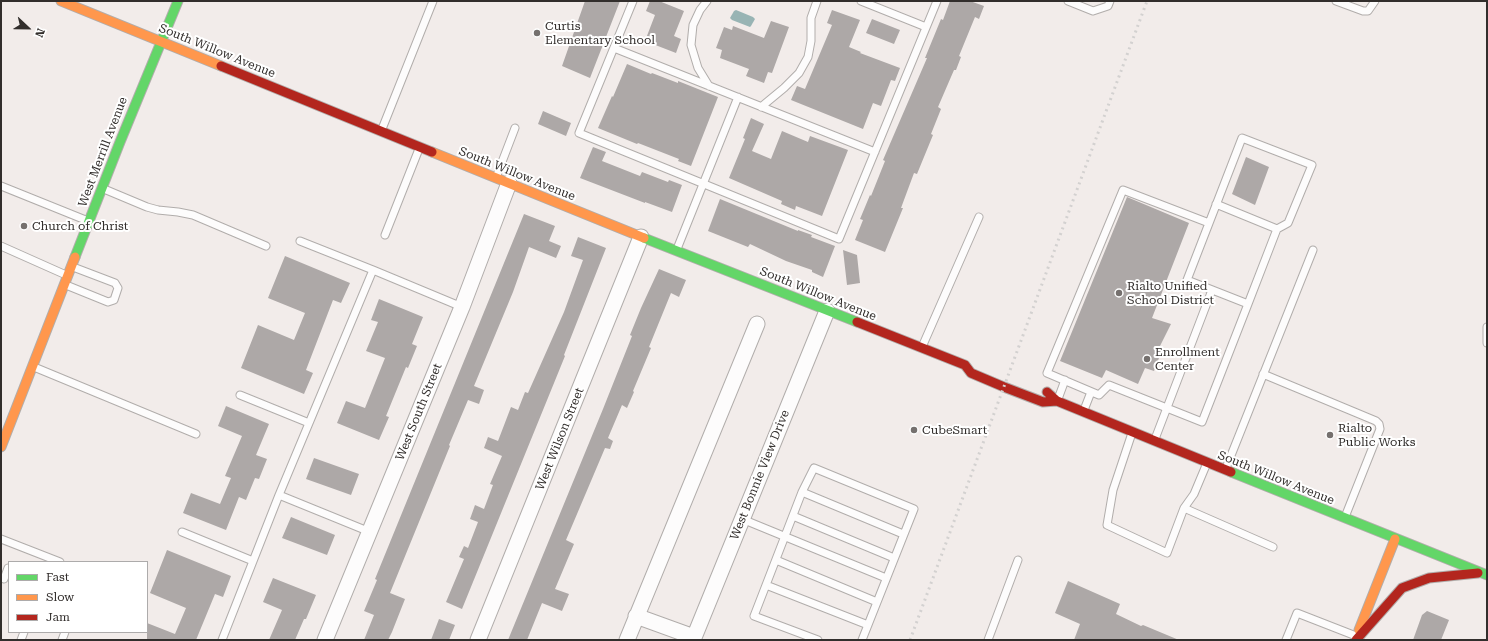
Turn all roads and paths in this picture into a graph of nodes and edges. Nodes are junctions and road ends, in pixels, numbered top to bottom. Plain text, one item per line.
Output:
1 (61, 1) edge
2 (178, 1) edge
3 (433, 1) edge
4 (633, 1) edge
5 (707, 1) edge
6 (817, 1) edge
7 (861, 1) edge
8 (937, 1) edge
9 (1068, 1) edge
10 (1110, 1) edge
11 (1336, 1) edge
12 (1375, 1) edge
13 (926, 27) junction
14 (161, 41) junction
15 (614, 48) junction
16 (709, 86) junction
17 (738, 98) junction
18 (761, 107) junction
19 (515, 128) dead end
20 (381, 131) junction
21 (420, 147) junction
22 (875, 152) junction
23 (503, 181) junction
24 (704, 185) junction
25 (1, 186) edge
26 (102, 188) junction
27 (1216, 204) junction
28 (979, 217) dead end
29 (89, 222) junction
30 (1208, 223) junction
31 (1277, 229) junction
32 (384, 235) dead end
33 (641, 237) junction
34 (300, 241) dead end
35 (1, 246) edge
36 (266, 246) dead end
37 (1313, 250) dead end
38 (676, 251) junction
39 (71, 266) junction
40 (373, 270) junction
41 (66, 280) junction
42 (1212, 290) junction
43 (1248, 304) junction
44 (462, 307) junction
45 (827, 311) junction
46 (757, 324) dead end
47 (1487, 328) edge
48 (1487, 343) edge
49 (922, 348) junction
50 (974, 363) dead end
51 (965, 365) junction
52 (32, 366) junction
53 (1263, 374) junction
54 (1065, 380) junction
55 (1041, 389) dead end
56 (1092, 392) junction
57 (240, 394) dead end
58 (1057, 401) junction
59 (1167, 408) junction
60 (1083, 412) junction
61 (309, 423) junction
62 (1132, 432) junction
63 (196, 434) dead end
64 (1154, 442) junction
65 (1, 447) edge
66 (1207, 463) junction
67 (1225, 470) junction
68 (802, 492) junction
69 (279, 495) junction
70 (1184, 508) junction
71 (793, 516) junction
72 (1344, 519) junction
73 (742, 520) junction
74 (182, 532) dead end
75 (370, 532) junction
76 (904, 534) junction
77 (784, 538) junction
78 (1, 539) edge
79 (1394, 539) junction
80 (1273, 547) dead end
81 (894, 558) junction
82 (776, 560) junction
83 (1018, 560) dead end
84 (57, 561) edge
85 (253, 561) junction
86 (8, 568) edge
87 (1485, 573) edge
88 (886, 578) junction
89 (2, 581) edge
90 (766, 585) junction
91 (877, 602) junction
92 (636, 616) junction
93 (868, 625) junction
94 (696, 639) edge
95 (1356, 639) edge
96 (222, 640) edge
97 (325, 640) edge
98 (478, 640) edge
99 (627, 640) edge
100 (818, 640) edge
101 (862, 640) edge
102 (988, 640) edge
103 (1286, 640) edge

1 - 14 street, South Willow Avenue
2 - 14 street, West Merrill Avenue
3 - 20 lane
4 - 15 lane
5 - 16 lane
6 - 18 lane
7 - 13 lane
8 - 13 lane
9 - 10 lane
11 - 12 lane
13 - 22 lane
14 - 20 street, South Willow Avenue
14 - 26 street, West Merrill Avenue
15 - 16 lane
15 - 24 lane
16 - 17 lane
17 - 18 lane
17 - 24 lane
18 - 22 lane
19 - 23 lane
20 - 21 street, South Willow Avenue
21 - 23 street, South Willow Avenue
21 - 32 lane
22 - 24 lane
23 - 33 street, South Willow Avenue
23 - 44 street, West South Street
24 - 38 lane
25 - 29 lane
26 - 29 street, West Merrill Avenue
26 - 36 lane
27 - 30 lane
27 - 31 lane
27 - 31 lane
28 - 49 lane
29 - 39 street, West Merrill Avenue
30 - 42 lane
30 - 54 lane
31 - 43 lane
33 - 38 street, South Willow Avenue
33 - 98 street, West Wilson Street
34 - 40 lane
35 - 41 lane
37 - 53 lane
38 - 45 street, South Willow Avenue
39 - 41 street, West Merrill Avenue
39 - 41 lane
40 - 44 lane
40 - 61 lane
41 - 52 street, West Merrill Avenue
42 - 43 lane
42 - 59 lane
43 - 59 lane
44 - 75 street, West South Street
45 - 49 street, South Willow Avenue
45 - 73 street, West Bonnie View Drive
46 - 92 street
47 - 48 lane
49 - 51 street, South Willow Avenue
50 - 51 street
51 - 58 street, South Willow Avenue
52 - 63 lane
52 - 65 street, West Merrill Avenue
53 - 67 lane
53 - 72 lane
54 - 56 lane
54 - 58 lane
55 - 58 street, South Willow Avenue
56 - 59 lane
56 - 60 lane
57 - 61 lane
58 - 60 street, South Willow Avenue
59 - 64 lane
60 - 62 street, South Willow Avenue
61 - 69 lane
62 - 64 street, South Willow Avenue
62 - 70 lane
64 - 66 street, South Willow Avenue
66 - 67 street, South Willow Avenue
66 - 70 lane
67 - 72 street, South Willow Avenue
68 - 71 lane
68 - 76 lane
68 - 76 lane
69 - 75 lane
69 - 85 lane
70 - 80 lane
71 - 77 lane
71 - 81 lane
72 - 79 street, South Willow Avenue
73 - 77 lane
73 - 94 street, West Bonnie View Drive
74 - 85 lane
75 - 97 street, West South Street
76 - 81 lane
77 - 82 lane
77 - 88 lane
78 - 84 lane
79 - 87 street, South Willow Avenue
79 - 95 street
81 - 88 lane
82 - 90 lane
82 - 91 lane
83 - 102 lane
85 - 96 lane
86 - 89 lane
87 - 95 street
88 - 91 lane
90 - 93 lane
90 - 100 lane
91 - 93 lane
92 - 94 street
92 - 99 street
93 - 101 lane
95 - 103 lane

